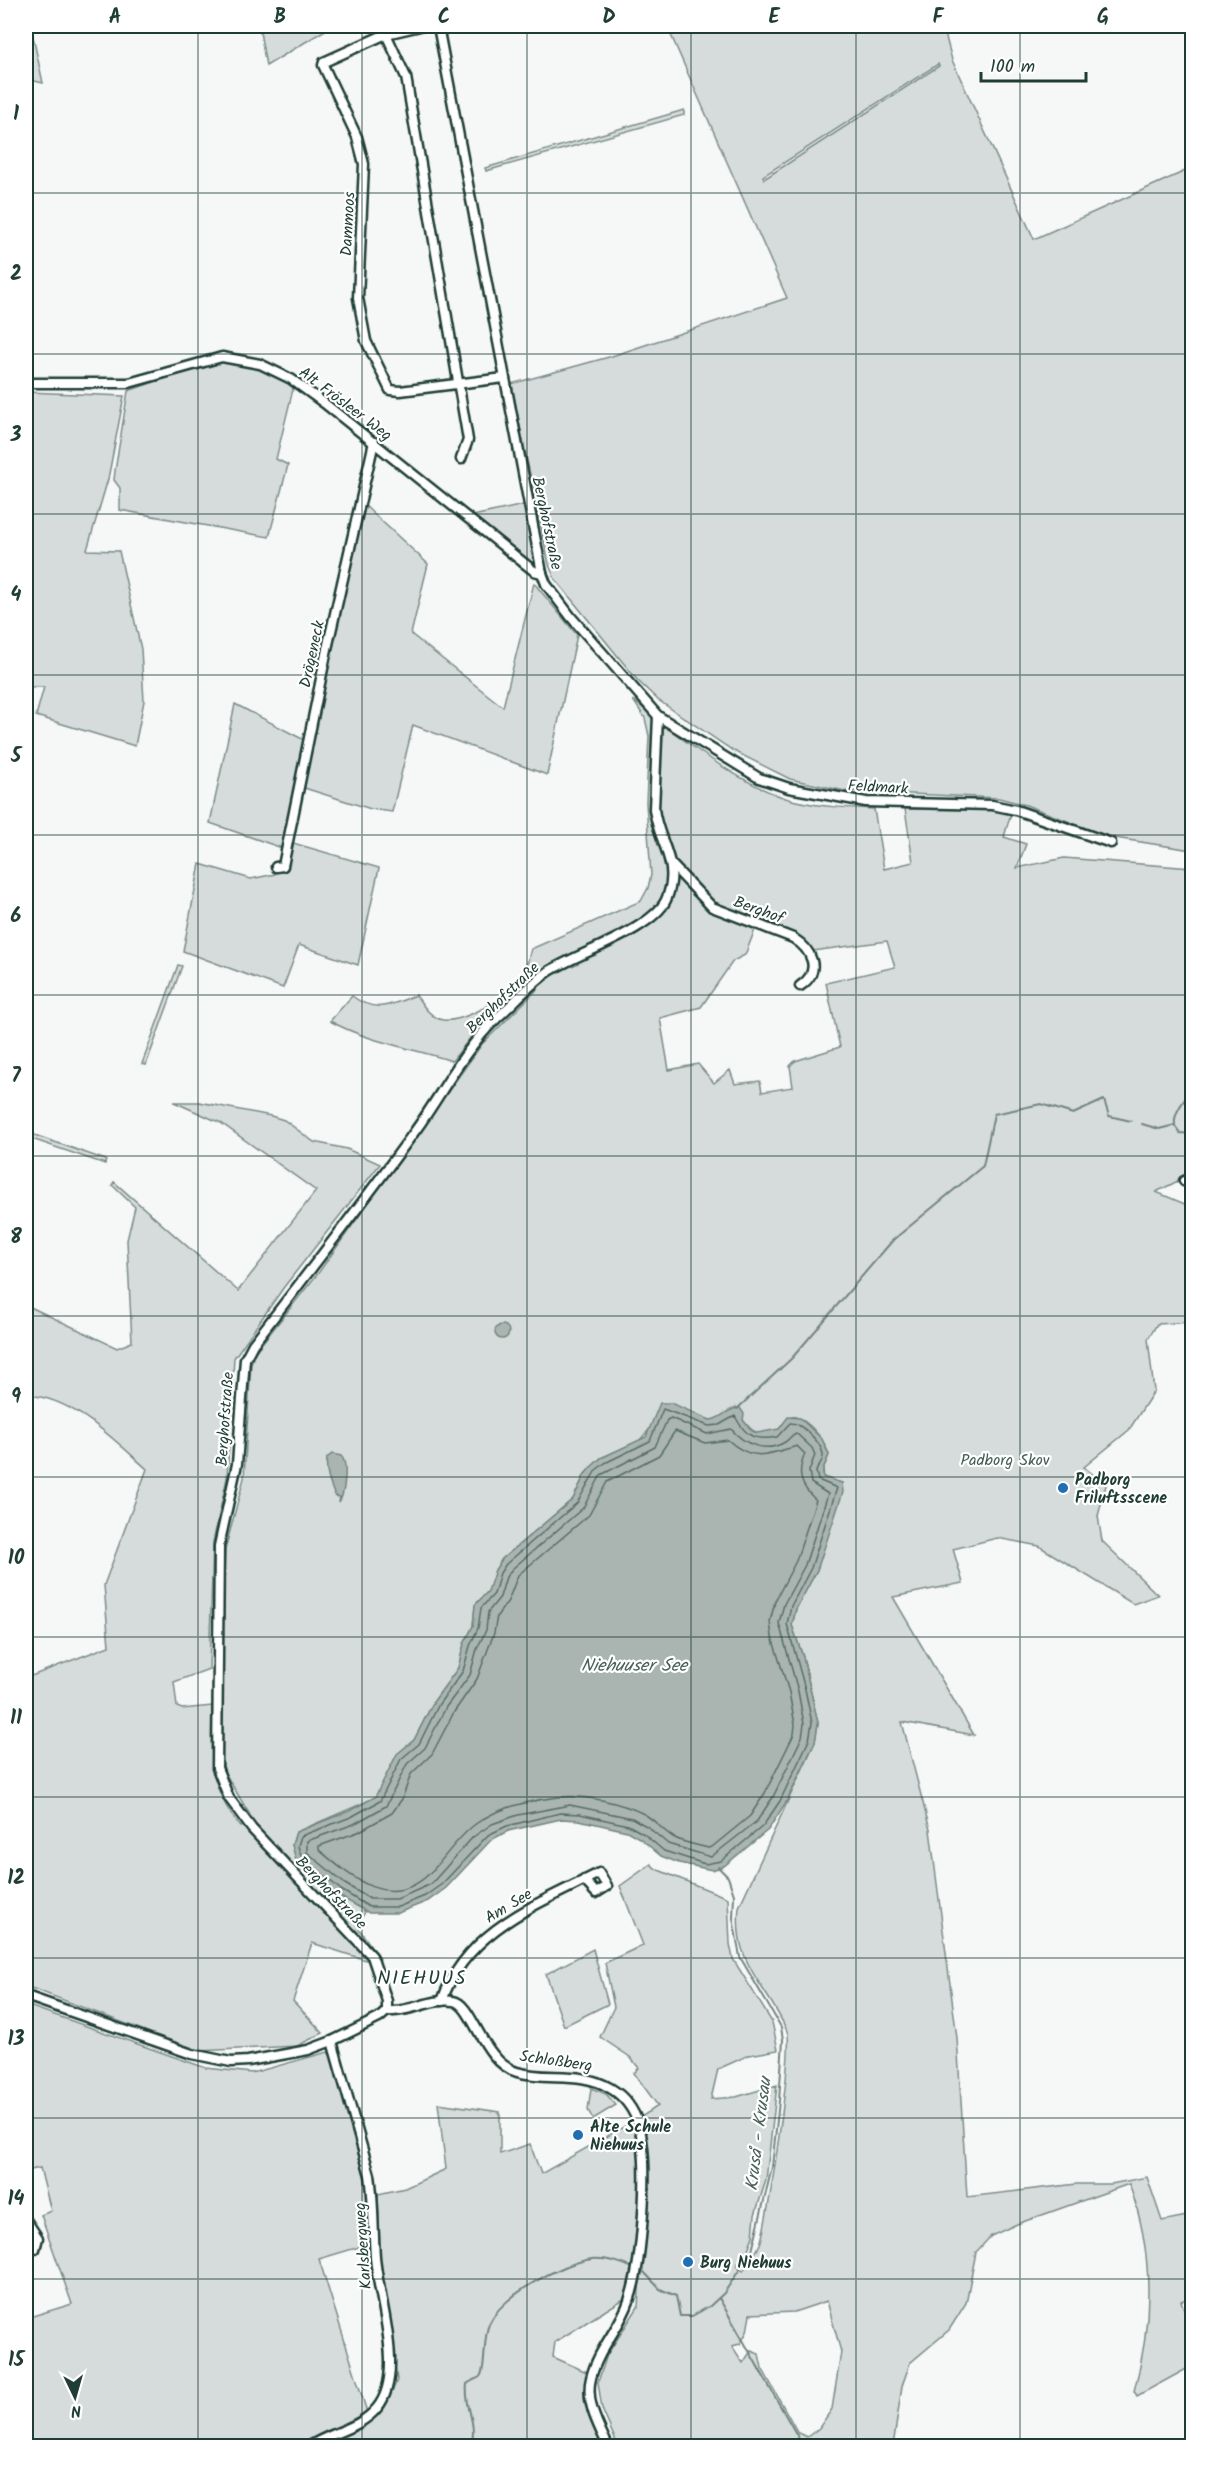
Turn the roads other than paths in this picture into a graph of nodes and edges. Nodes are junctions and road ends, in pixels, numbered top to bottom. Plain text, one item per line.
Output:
1 (420, 26) edge
2 (438, 26) edge
3 (386, 34) junction
4 (26, 242) edge
5 (26, 284) edge
6 (504, 378) junction
7 (26, 383) edge
8 (458, 385) junction
9 (374, 442) junction
10 (461, 459) dead end
11 (542, 573) junction
12 (658, 716) junction
13 (1111, 843) dead end
14 (673, 866) junction
15 (276, 867) dead end
16 (800, 986) dead end
17 (584, 1880) dead end
18 (26, 1995) edge
19 (442, 2001) junction
20 (387, 2011) junction
21 (332, 2042) junction
22 (26, 2220) edge
23 (26, 2250) edge
24 (310, 2446) edge
25 (608, 2446) edge

1 - 3 street, Dammoos
2 - 6 street, Berghofstraße
3 - 8 street
3 - 8 street, Dammoos
4 - 5 street
6 - 8 street, Dammoos
6 - 11 street, Berghofstraße
7 - 9 street, Alt Frösleer Weg
8 - 10 street
9 - 11 street, Alt Frösleer Weg
9 - 15 street, Drögeneck
11 - 12 street, Berghofstraße
12 - 13 street, Feldmark
12 - 14 street
14 - 16 street, Berghof
14 - 20 street, Berghofstraße
17 - 19 street, Am See
18 - 21 street
19 - 20 street
19 - 25 street, Schloßberg
20 - 21 street
21 - 24 street, Karlsbergweg
22 - 23 street

